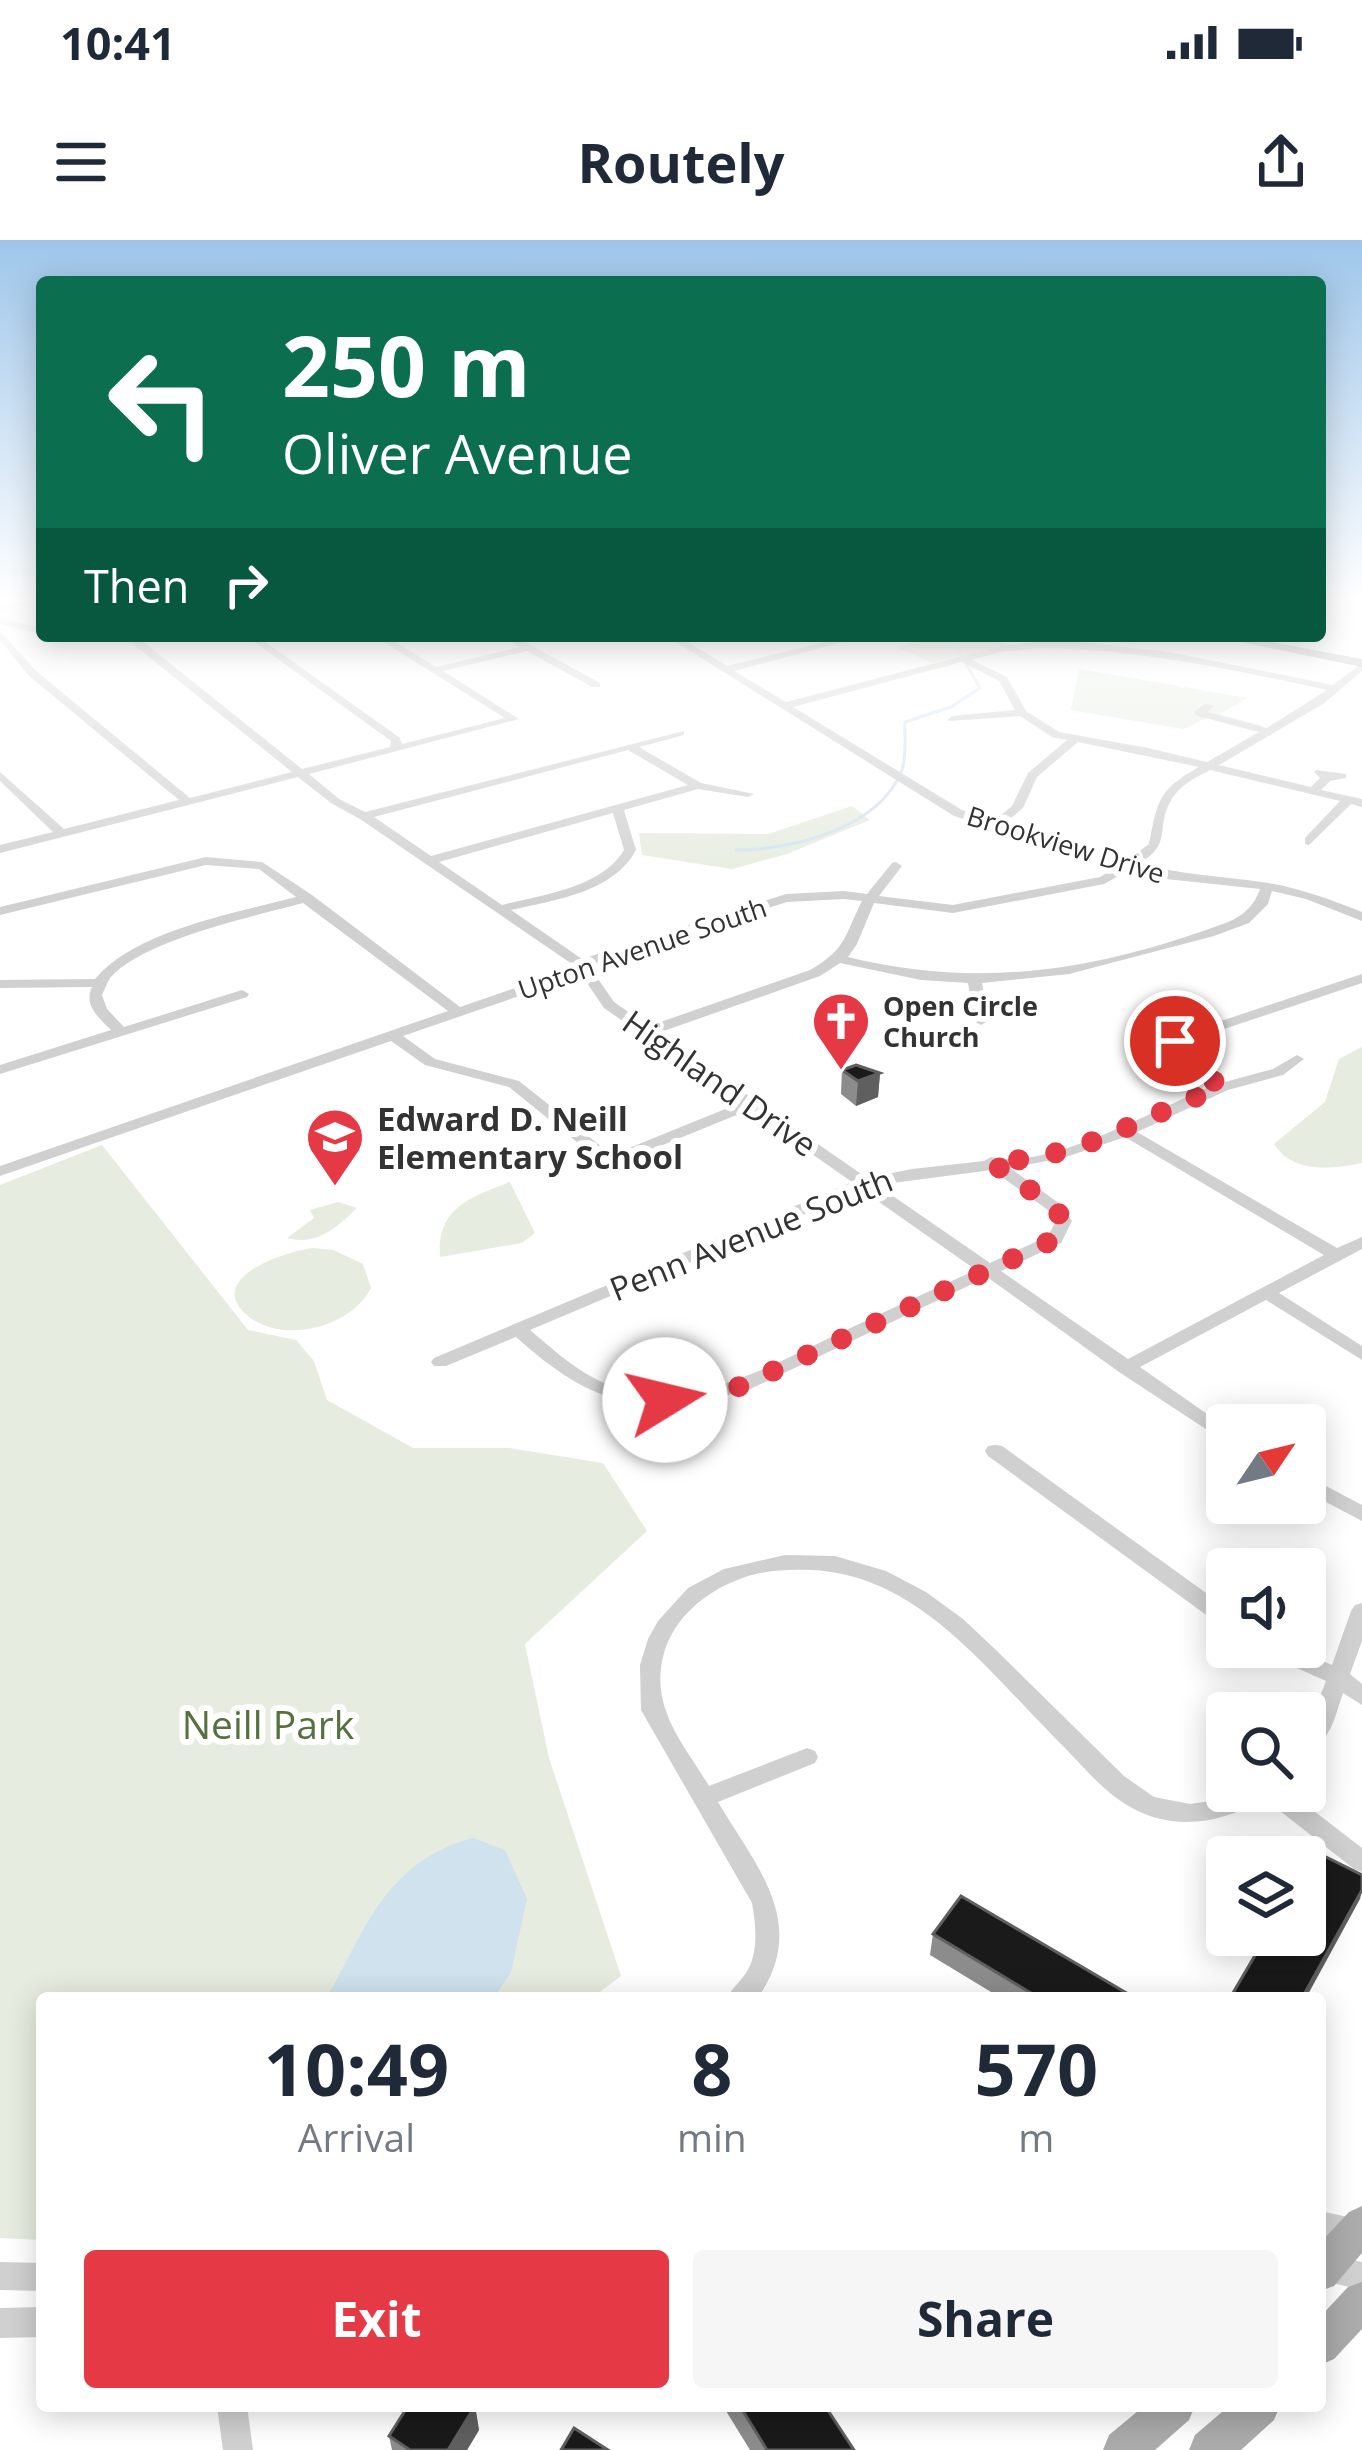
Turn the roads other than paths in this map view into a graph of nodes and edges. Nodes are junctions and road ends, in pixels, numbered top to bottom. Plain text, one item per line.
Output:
1 (66, 701) edge
2 (211, 701) edge
3 (342, 701) edge
4 (485, 701) edge
5 (781, 701) edge
6 (802, 701) edge
7 (1015, 701) edge
8 (1315, 701) edge
9 (787, 705) junction
10 (1209, 706) dead end
11 (1022, 713) junction
12 (953, 719) dead end
13 (1264, 730) junction
14 (680, 733) dead end
15 (1075, 739) junction
16 (629, 746) junction
17 (396, 748) junction
18 (1205, 766) junction
19 (300, 773) junction
20 (0, 775) edge
21 (1327, 778) dead end
22 (698, 786) junction
23 (1312, 791) junction
24 (748, 794) dead end
25 (1355, 801) edge
26 (189, 803) junction
27 (617, 808) junction
28 (364, 816) junction
29 (996, 825) junction
30 (63, 835) junction
31 (1309, 841) dead end
32 (0, 849) edge
33 (429, 861) junction
34 (896, 866) dead end
35 (1133, 866) junction
36 (1267, 886) junction
37 (307, 898) junction
38 (870, 899) junction
39 (501, 909) junction
40 (0, 911) edge
41 (1362, 917) edge
42 (841, 959) junction
43 (582, 965) junction
44 (1362, 978) edge
45 (975, 982) junction
46 (98, 983) junction
47 (0, 984) edge
48 (242, 994) dead end
49 (458, 1012) junction
50 (981, 1021) dead end
51 (121, 1032) junction
52 (647, 1032) junction
53 (392, 1035) junction
54 (1297, 1059) dead end
55 (0, 1070) edge
56 (1222, 1087) junction
57 (749, 1105) junction
58 (1125, 1131) junction
59 (991, 1162) junction
60 (0, 1172) edge
61 (862, 1184) junction
62 (1362, 1242) edge
63 (1336, 1256) junction
64 (986, 1271) junction
65 (1268, 1293) junction
66 (518, 1329) junction
67 (1362, 1354) edge
68 (440, 1362) dead end
69 (1124, 1369) junction
70 (1206, 1423) edge
71 (995, 1451) dead end
72 (1326, 1494) edge
73 (1362, 1514) edge
74 (1206, 1604) edge
75 (1362, 1611) edge
76 (1318, 1668) edge
77 (1338, 1677) junction
78 (1362, 1696) edge
79 (1326, 1710) edge
80 (807, 1757) dead end
81 (702, 1799) junction
82 (1213, 1812) edge
83 (1298, 1812) edge
84 (1362, 1862) edge
85 (744, 1992) edge
86 (1350, 2229) edge
87 (1332, 2270) edge
88 (0, 2276) edge
89 (36, 2277) edge
90 (1362, 2301) edge
91 (36, 2322) edge
92 (0, 2323) edge
93 (1326, 2339) edge
94 (233, 2412) edge
95 (1168, 2412) edge
96 (1253, 2412) edge
97 (238, 2450) edge
98 (1124, 2450) edge
99 (1210, 2450) edge

1 - 26 street
2 - 19 street, Highland Drive
3 - 17 street
4 - 17 street
5 - 9 street, Brookview Drive
6 - 9 street
7 - 11 street
8 - 13 street
9 - 29 street, Brookview Drive
10 - 13 street
11 - 12 street
11 - 15 street
13 - 18 street
14 - 16 street
15 - 18 street
15 - 29 street
16 - 22 street
16 - 28 street
17 - 19 street
18 - 23 street
18 - 35 street
19 - 26 street
19 - 28 street, Highland Drive
20 - 30 street
21 - 23 street
22 - 24 street
22 - 27 street
23 - 25 street
25 - 31 street
26 - 30 street
27 - 33 street
27 - 39 street
28 - 33 street, Highland Drive
29 - 35 street, Brookview Drive
30 - 32 street
33 - 39 street, Highland Drive
34 - 38 street
35 - 36 street, Brookview Drive
35 - 38 street, Upton Avenue South
36 - 41 street, Brookview Drive
36 - 45 street
37 - 40 street
37 - 46 street
37 - 49 street
38 - 42 street
38 - 43 street, Upton Avenue South
39 - 43 street, Highland Drive
42 - 45 street
42 - 52 street
43 - 49 street, Upton Avenue South
43 - 52 street, Highland Drive
44 - 56 street
45 - 50 street
46 - 47 street
46 - 51 street
48 - 51 street
49 - 53 street, Upton Avenue South
51 - 55 street
52 - 57 street, Highland Drive
53 - 57 street
53 - 60 street, Upton Avenue South
54 - 56 street, Penn Avenue South
56 - 58 street, Penn Avenue South
57 - 61 street, Highland Drive
58 - 59 street, Penn Avenue South
58 - 63 street
59 - 61 street, Penn Avenue South
59 - 64 street
61 - 64 street, Highland Drive
61 - 66 street, Penn Avenue South
62 - 63 street
63 - 65 street
64 - 66 street
64 - 69 street, Highland Drive
65 - 67 street
65 - 69 street
66 - 68 street, Penn Avenue South
69 - 70 street, Highland Drive
71 - 74 street
72 - 73 street
75 - 77 street
76 - 77 street
77 - 78 street
77 - 79 street
80 - 81 street
81 - 82 street
81 - 85 street
83 - 84 street
86 - 87 main road
88 - 89 street
90 - 93 main road
91 - 92 street
94 - 97 street
95 - 98 main road
96 - 99 main road

